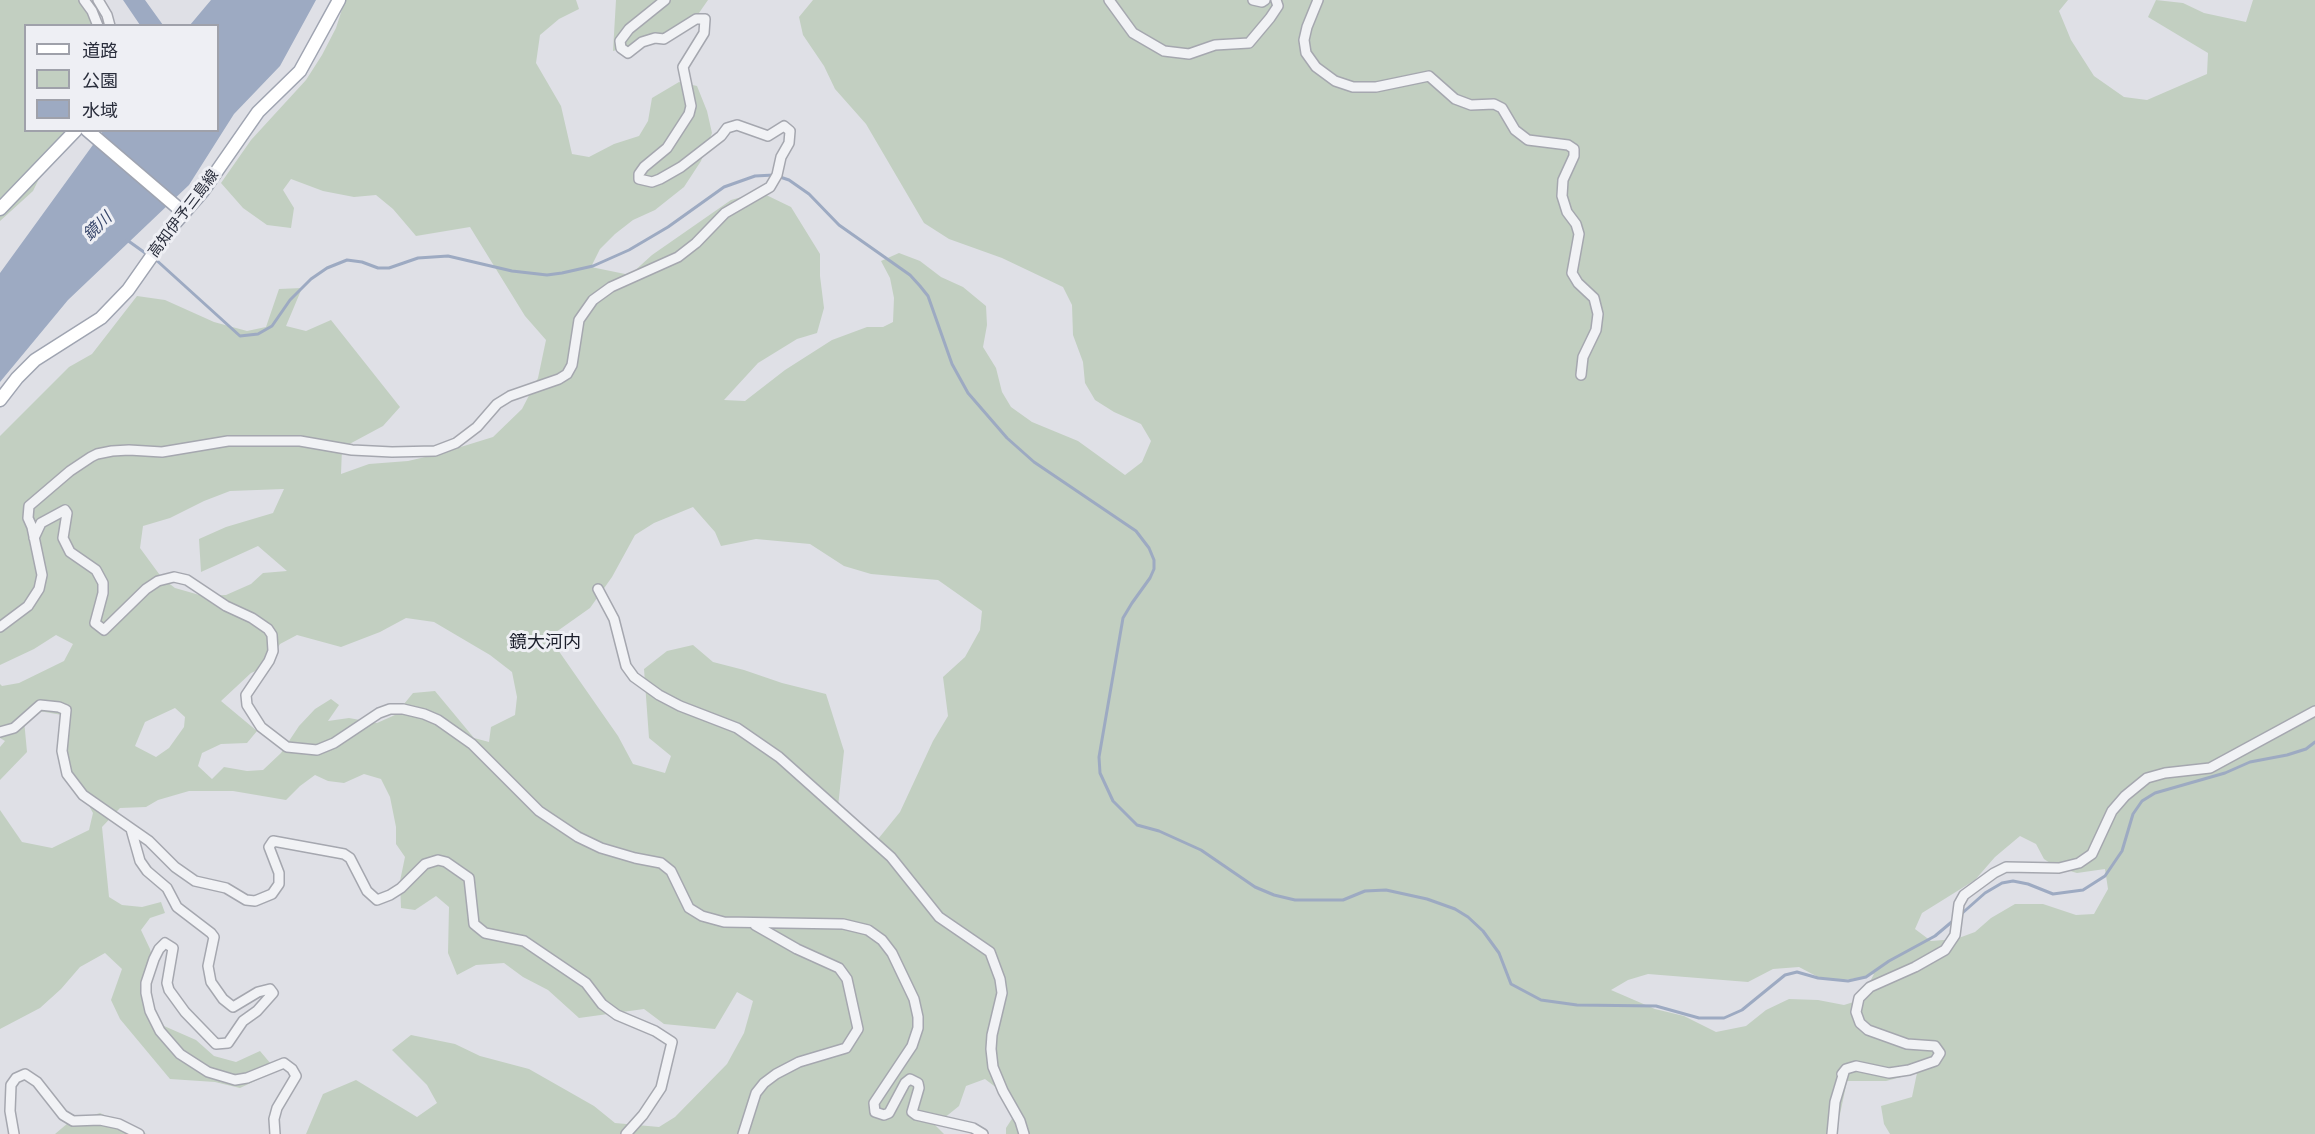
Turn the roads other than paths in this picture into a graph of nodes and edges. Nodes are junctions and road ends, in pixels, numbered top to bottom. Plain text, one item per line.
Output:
1 (84, 0) edge
2 (98, 0) edge
3 (339, 0) edge
4 (665, 0) edge
5 (1109, 0) edge
6 (1253, 0) edge
7 (1265, 0) edge
8 (1276, 0) edge
9 (1318, 0) edge
10 (97, 24) edge
11 (109, 24) edge
12 (74, 132) edge
13 (89, 133) edge
14 (0, 209) edge
15 (181, 209) junction
16 (1581, 375) dead end
17 (0, 400) edge
18 (34, 538) junction
19 (598, 589) dead end
20 (0, 627) edge
21 (2315, 711) edge
22 (0, 732) edge
23 (132, 829) junction
24 (753, 924) junction
25 (14, 1134) edge
26 (139, 1134) edge
27 (275, 1134) edge
28 (626, 1134) edge
29 (743, 1134) edge
30 (983, 1134) edge
31 (1024, 1134) edge
32 (1832, 1134) edge

1 - 10 street
2 - 11 street
3 - 15 main road, 高知伊予三島線
4 - 18 street
5 - 8 street
6 - 7 street
9 - 16 street
12 - 14 main road
13 - 15 main road
15 - 17 main road, 高知伊予三島線
18 - 20 street
18 - 24 street
19 - 31 street
21 - 32 street
22 - 23 street
23 - 27 street
23 - 28 street
24 - 29 street
24 - 30 street
25 - 26 street

